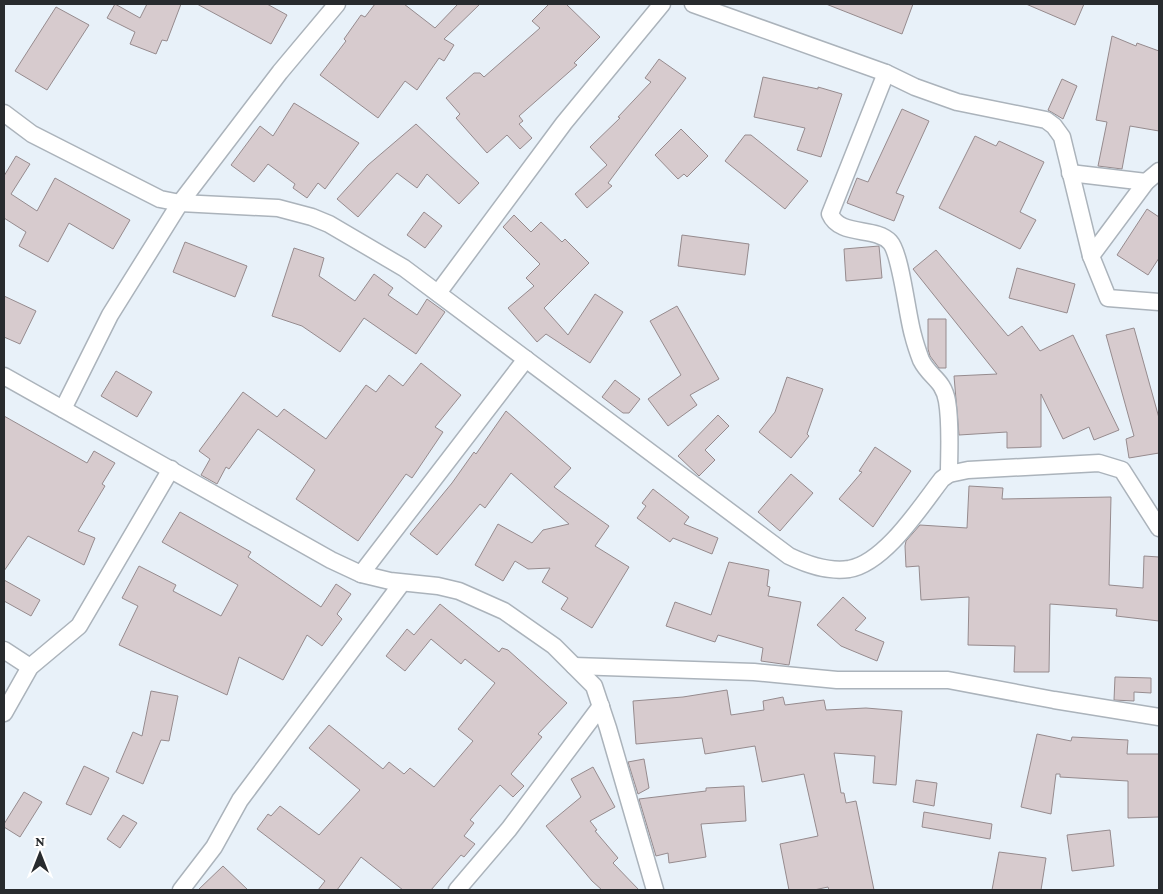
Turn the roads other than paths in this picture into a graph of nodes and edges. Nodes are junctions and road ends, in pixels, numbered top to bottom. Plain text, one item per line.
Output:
1 (337, 4) edge
2 (662, 4) edge
3 (693, 4) edge
4 (886, 73) junction
5 (4, 113) edge
6 (1159, 171) edge
7 (1070, 173) junction
8 (1146, 182) junction
9 (180, 203) junction
10 (1091, 256) junction
11 (438, 293) junction
12 (1159, 302) edge
13 (526, 359) junction
14 (4, 376) edge
15 (63, 409) junction
16 (171, 469) junction
17 (950, 474) junction
18 (1159, 528) edge
19 (361, 574) junction
20 (402, 583) junction
21 (4, 650) edge
22 (574, 666) junction
23 (30, 667) junction
24 (601, 706) junction
25 (4, 713) edge
26 (1159, 716) edge
27 (181, 890) edge
28 (457, 890) edge
29 (655, 890) edge

1 - 9 street
2 - 11 street
3 - 4 street
4 - 7 street
4 - 17 street
5 - 9 street
6 - 8 street
7 - 8 street
7 - 10 street
8 - 10 street
9 - 11 street
9 - 15 street
10 - 12 street
11 - 13 street
13 - 17 street
13 - 19 street
14 - 15 street
15 - 16 street
16 - 19 street
16 - 23 street
17 - 18 street
19 - 20 street
20 - 22 street
20 - 27 street
21 - 23 street
22 - 24 street
22 - 26 street
23 - 25 street
24 - 28 street
24 - 29 street

